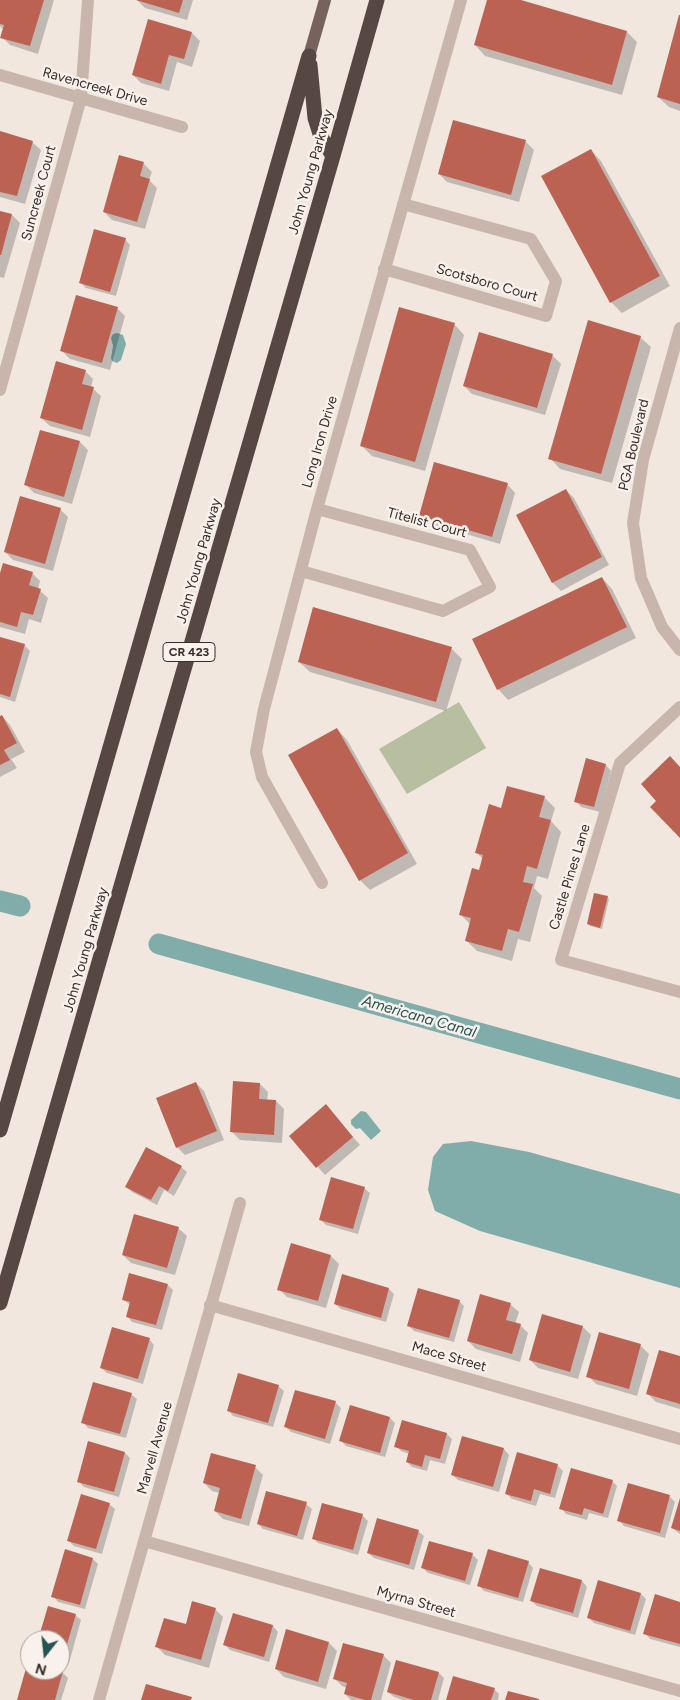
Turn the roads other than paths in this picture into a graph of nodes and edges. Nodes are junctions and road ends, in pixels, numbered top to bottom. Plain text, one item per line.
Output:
1 (88, 0) edge
2 (325, 0) edge
3 (377, 0) edge
4 (461, 0) edge
5 (309, 56) junction
6 (0, 75) edge
7 (81, 98) junction
8 (182, 127) dead end
9 (333, 156) junction
10 (403, 204) junction
11 (384, 269) junction
12 (680, 328) edge
13 (0, 390) edge
14 (317, 509) junction
15 (302, 571) junction
16 (680, 650) edge
17 (680, 707) edge
18 (322, 883) dead end
19 (680, 992) edge
20 (0, 1130) edge
21 (240, 1204) dead end
22 (0, 1303) edge
23 (210, 1305) junction
24 (680, 1438) edge
25 (144, 1541) junction
26 (680, 1691) edge
27 (99, 1700) edge

1 - 7 street, Suncreek Court
2 - 5 main road
3 - 9 highway, John Young Parkway / CR 423
4 - 10 street, Long Iron Drive
5 - 9 highway
5 - 20 highway
6 - 7 street, Ravencreek Drive
7 - 8 street, Ravencreek Drive
7 - 13 street, Suncreek Court
9 - 22 highway, John Young Parkway / CR 423
10 - 11 street, Long Iron Drive
10 - 11 street, Scotsboro Court
11 - 14 street, Long Iron Drive
12 - 16 street, PGA Boulevard
14 - 15 street, Long Iron Drive
14 - 15 street, Titelist Court
15 - 18 street, Long Iron Drive
17 - 19 street, Castle Pines Lane
21 - 23 street, Marvell Avenue
23 - 24 street, Mace Street
23 - 25 street, Marvell Avenue
25 - 26 street, Myrna Street
25 - 27 street, Marvell Avenue

